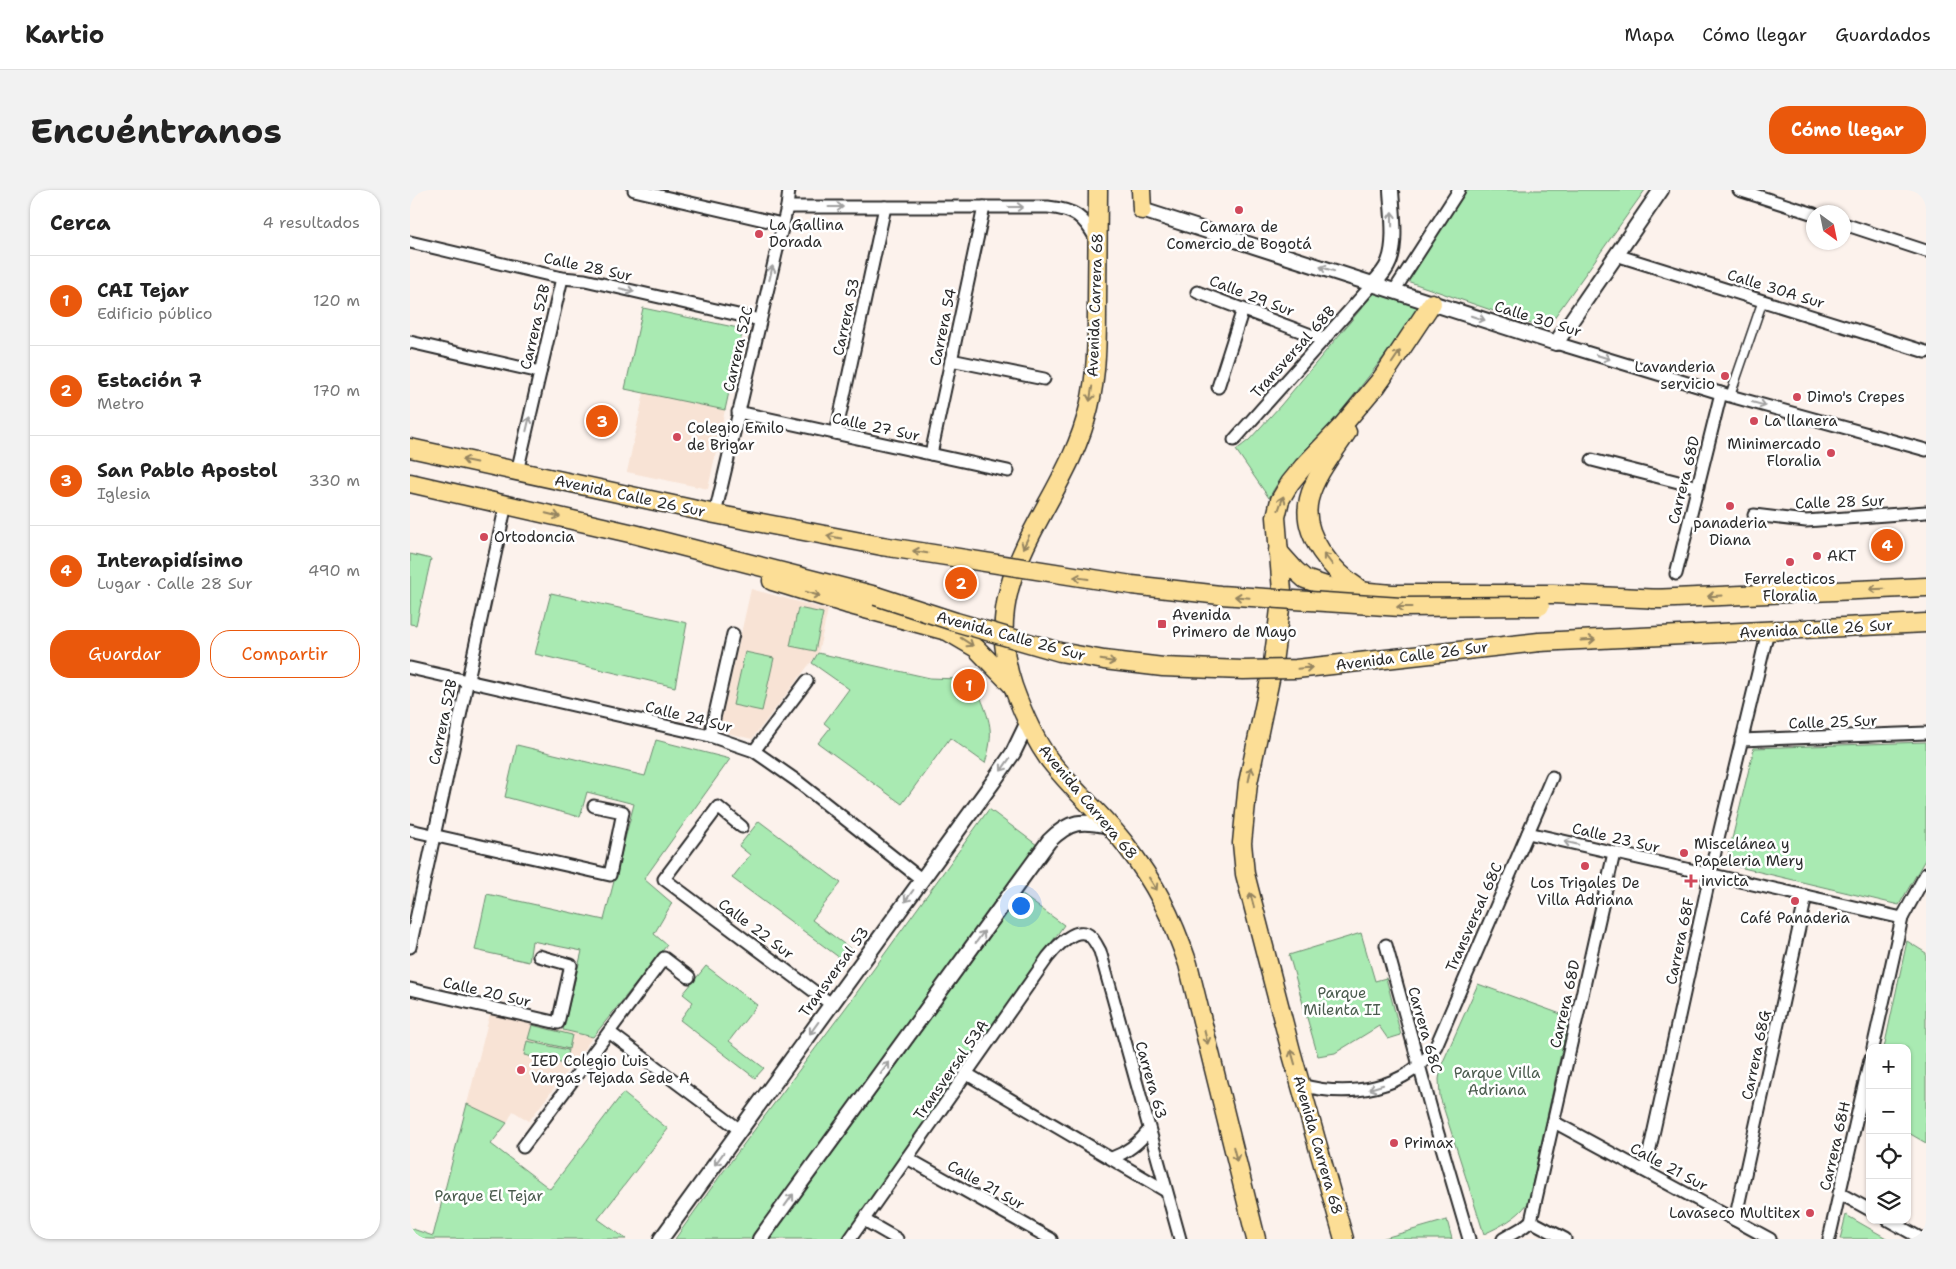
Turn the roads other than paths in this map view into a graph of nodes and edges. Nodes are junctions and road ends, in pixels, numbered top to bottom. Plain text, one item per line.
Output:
1 (634, 190) edge
2 (789, 190) edge
3 (1098, 190) edge
4 (1141, 190) edge
5 (1391, 190) edge
6 (1459, 190) edge
7 (1660, 190) edge
8 (1739, 190) edge
9 (787, 207) junction
10 (885, 207) junction
11 (984, 207) junction
12 (1142, 210) joint
13 (1806, 211) edge
14 (782, 224) junction
15 (1851, 226) edge
16 (1098, 241) junction
17 (410, 242) edge
18 (1926, 251) edge
19 (1616, 255) junction
20 (562, 278) junction
21 (1373, 284) junction
22 (1394, 291) junction
23 (1197, 292) dead end
24 (1763, 300) junction
25 (1432, 303) junction
26 (1243, 309) junction
27 (760, 320) junction
28 (1324, 340) junction
29 (410, 342) edge
30 (1556, 342) junction
31 (1926, 352) edge
32 (951, 360) junction
33 (540, 372) junction
34 (1382, 377) junction
35 (1044, 379) dead end
36 (1218, 387) dead end
37 (1726, 395) junction
38 (738, 412) junction
39 (836, 433) junction
40 (1234, 440) dead end
41 (410, 448) edge
42 (1926, 448) edge
43 (931, 454) junction
44 (1926, 457) edge
45 (1592, 460) dead end
46 (1008, 471) dead end
47 (517, 472) junction
48 (410, 483) edge
49 (1698, 487) junction
50 (506, 504) junction
51 (1926, 512) edge
52 (715, 514) junction
53 (1754, 515) dead end
54 (634, 534) junction
55 (1278, 551) junction
56 (1676, 574) dead end
57 (1926, 587) edge
58 (1363, 592) junction
59 (1662, 599) junction
60 (1926, 623) edge
61 (1768, 631) junction
62 (733, 634) dead end
63 (410, 668) edge
64 (468, 681) junction
65 (807, 681) dead end
66 (1013, 686) junction
67 (1028, 722) junction
68 (1926, 733) edge
69 (710, 736) junction
70 (1741, 740) junction
71 (754, 751) junction
72 (1552, 777) dead end
73 (594, 806) dead end
74 (742, 826) dead end
75 (1109, 826) junction
76 (410, 830) edge
77 (1528, 833) junction
78 (434, 835) junction
79 (1614, 853) junction
80 (1710, 874) junction
81 (1926, 874) edge
82 (922, 879) junction
83 (1806, 896) junction
84 (1902, 918) junction
85 (1086, 933) joint
86 (1386, 945) dead end
87 (410, 946) edge
88 (539, 956) dead end
89 (689, 977) dead end
90 (410, 989) edge
91 (831, 1004) junction
92 (609, 1032) junction
93 (1874, 1044) edge
94 (1419, 1065) junction
95 (967, 1074) junction
96 (1866, 1077) edge
97 (1301, 1086) junction
98 (1554, 1122) junction
99 (740, 1130) junction
100 (1150, 1130) junction
101 (523, 1147) dead end
102 (907, 1158) junction
103 (1112, 1158) junction
104 (1645, 1171) junction
105 (1166, 1190) junction
106 (1839, 1193) junction
107 (1866, 1208) edge
108 (864, 1220) junction
109 (1735, 1220) junction
110 (1531, 1221) junction
111 (1895, 1224) edge
112 (661, 1239) edge
113 (760, 1239) edge
114 (850, 1239) edge
115 (897, 1239) edge
116 (1051, 1239) edge
117 (1180, 1239) edge
118 (1256, 1239) edge
119 (1344, 1239) edge
120 (1470, 1239) edge
121 (1502, 1239) edge
122 (1565, 1239) edge
123 (1770, 1239) edge
124 (1829, 1239) edge
125 (1922, 1239) edge

1 - 14 street
2 - 9 street, Carrera 52C
3 - 16 main road, Avenida Carrera 68
4 - 12 main road
21 -> 5 street
6 - 22 street
7 - 19 street
8 - 13 street
9 -> 10 street
9 - 14 street, Carrera 52C
10 - 11 street
10 - 39 street, Carrera 53
11 -> 16 street
11 - 32 street, Carrera 54
21 -> 12 street, Calle 30 Sur
27 -> 14 street, Carrera 52C
15 - 18 street
16 -> 66 main road, Avenida Carrera 68
17 - 20 street, Calle 28 Sur
19 - 24 street, Calle 30A Sur
19 - 30 street
20 -> 27 street, Calle 28 Sur
20 - 33 street, Carrera 52B
21 - 22 street, Calle 30 Sur
21 - 28 street, Transversal 68B
22 - 25 street, Calle 30 Sur
23 - 26 street, Calle 29 Sur
24 - 31 street, Calle 30A Sur
24 - 37 street, Carrera 68D
25 -> 30 street, Calle 30 Sur
34 -> 25 main road
26 - 28 street, Calle 29 Sur
26 - 36 street
27 - 38 street, Carrera 52C
28 - 40 street, Transversal 68B
29 - 33 street
30 -> 37 street, Calle 30 Sur
32 - 35 street
32 - 43 street, Carrera 54
47 -> 33 street, Carrera 52B
55 -> 34 main road, Avenida Carrera 68
58 -> 34 main road
37 -> 42 street, Calle 30 Sur
37 - 49 street, Carrera 68D
38 - 39 street, Calle 27 Sur
38 - 52 street, Carrera 52C
39 - 43 street, Calle 27 Sur
47 -> 41 main road, Avenida Calle 26 Sur
42 - 44 street
43 - 46 street, Calle 27 Sur
45 - 49 street
47 - 52 main road, Avenida Calle 26 Sur
48 - 50 main road, Avenida Calle 26 Sur
49 - 56 street, Carrera 68D
50 -> 54 main road, Avenida Calle 26 Sur
50 - 64 street, Carrera 52B
51 - 53 street, Calle 28 Sur
59 -> 52 main road, Avenida Calle 26 Sur, bridge
54 -> 61 main road, Avenida Calle 26 Sur, bridge
54 -> 66 main road
55 - 58 main road
97 -> 55 main road, Avenida Carrera 68
57 -> 59 main road, Avenida Calle 26 Sur
58 - 59 main road
60 - 61 main road, Avenida Calle 26 Sur
61 - 70 street, Carrera 68F
62 - 69 street
63 - 64 street, Calle 24 Sur
64 - 69 street, Calle 24 Sur
64 - 78 street, Carrera 52B
65 - 71 street
66 - 67 main road, Avenida Carrera 68
67 - 75 main road, Avenida Carrera 68
67 -> 82 street, Transversal 53
68 - 70 street, Calle 25 Sur
69 - 71 street, Calle 24 Sur
70 - 80 street, Carrera 68F
71 - 82 street, Calle 24 Sur
72 - 77 street, Transversal 68C
73 - 78 street
74 - 91 street, Calle 22 Sur
113 -> 75 street
75 -> 118 main road, Avenida Carrera 68
76 - 78 street
79 -> 77 street, Calle 23 Sur
77 - 94 street, Transversal 68C
78 - 87 street, Carrera 52B
79 - 80 street, Calle 23 Sur
79 - 98 street, Carrera 68D
80 - 83 street, Calle 23 Sur
80 - 104 street, Carrera 68F
81 - 84 street
82 -> 91 street, Transversal 53
83 - 84 street, Calle 23 Sur
83 - 109 street, Carrera 68G
84 - 93 street
85 - 95 street, Transversal 53A
85 - 100 street, Carrera 63
86 - 94 street, Carrera 68C
88 - 90 street, Calle 20 Sur
89 - 92 street
91 -> 99 street, Transversal 53
92 - 99 street
92 - 101 street
94 -> 97 street
94 - 120 street, Carrera 68C
95 - 102 street, Transversal 53A
95 - 103 street
96 - 106 street, Carrera 68H
97 - 119 main road, Avenida Carrera 68
98 - 104 street, Calle 21 Sur
98 - 110 street, Carrera 68D
99 -> 112 street, Transversal 53
100 - 103 street
100 - 105 street, Carrera 63
102 - 108 street, Transversal 53A
102 - 116 street, Calle 21 Sur
103 - 105 street
104 - 109 street, Calle 21 Sur
105 - 117 street, Carrera 63
106 - 107 street
106 - 124 street, Carrera 68H
108 - 114 street, Transversal 53A
108 - 115 street
109 - 123 street, Calle 21 Sur
110 - 121 street
110 - 122 street
111 - 125 street

